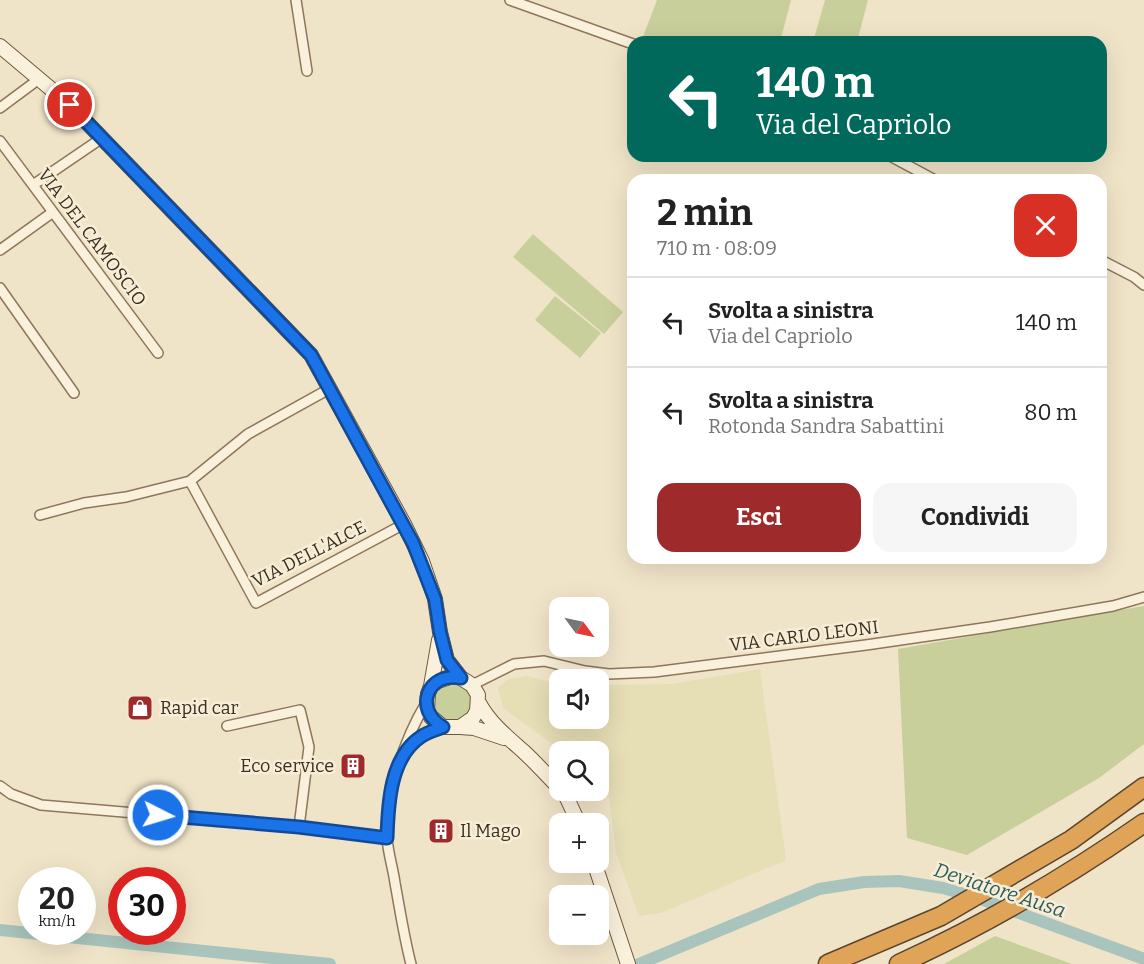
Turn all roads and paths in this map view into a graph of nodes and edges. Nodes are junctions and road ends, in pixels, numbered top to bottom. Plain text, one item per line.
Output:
1 (296, 0) edge
2 (510, 0) edge
3 (627, 42) edge
4 (0, 46) edge
5 (307, 71) dead end
6 (39, 79) junction
7 (0, 108) edge
8 (102, 138) junction
9 (0, 141) edge
10 (902, 162) edge
11 (924, 174) edge
12 (33, 185) junction
13 (53, 212) junction
14 (0, 250) edge
15 (1107, 263) edge
16 (1144, 285) edge
17 (0, 288) edge
18 (158, 353) dead end
19 (330, 389) junction
20 (74, 393) dead end
21 (190, 481) junction
22 (40, 515) dead end
23 (404, 524) junction
24 (1144, 597) edge
25 (440, 632) junction
26 (467, 681) junction
27 (431, 686) junction
28 (426, 702) junction
29 (478, 703) junction
30 (226, 726) dead end
31 (443, 727) junction
32 (460, 728) junction
33 (508, 740) junction
34 (404, 754) junction
35 (549, 779) edge
36 (0, 786) edge
37 (1144, 787) edge
38 (1144, 823) edge
39 (299, 827) junction
40 (387, 838) junction
41 (598, 873) edge
42 (411, 964) edge
43 (628, 964) edge
44 (828, 964) edge
45 (899, 964) edge

1 - 5 street
2 - 3 street
4 - 6 street
6 - 7 street
6 - 8 street
8 - 12 street
8 - 19 street
9 - 12 street, VIA DEL CAMOSCIO
10 - 11 street
12 - 13 street, VIA DEL CAMOSCIO
13 - 14 street
13 - 18 street, VIA DEL CAMOSCIO
15 - 16 street
17 - 20 street
19 - 21 street
19 - 23 street
21 - 22 street
21 - 23 street, VIA DELL'ALCE
23 - 25 street
24 - 26 street, VIA CARLO LEONI
25 - 26 street
25 - 27 street
26 - 27 street
26 - 29 street
27 - 28 street
28 - 31 street
28 - 34 street
29 - 32 street
29 - 33 street
30 - 39 street
31 - 32 street
31 - 34 street
32 - 33 street
33 - 35 street
34 - 40 street
36 - 39 street
37 - 44 highway
38 - 45 highway
39 - 40 street
40 - 42 street
41 - 43 street

